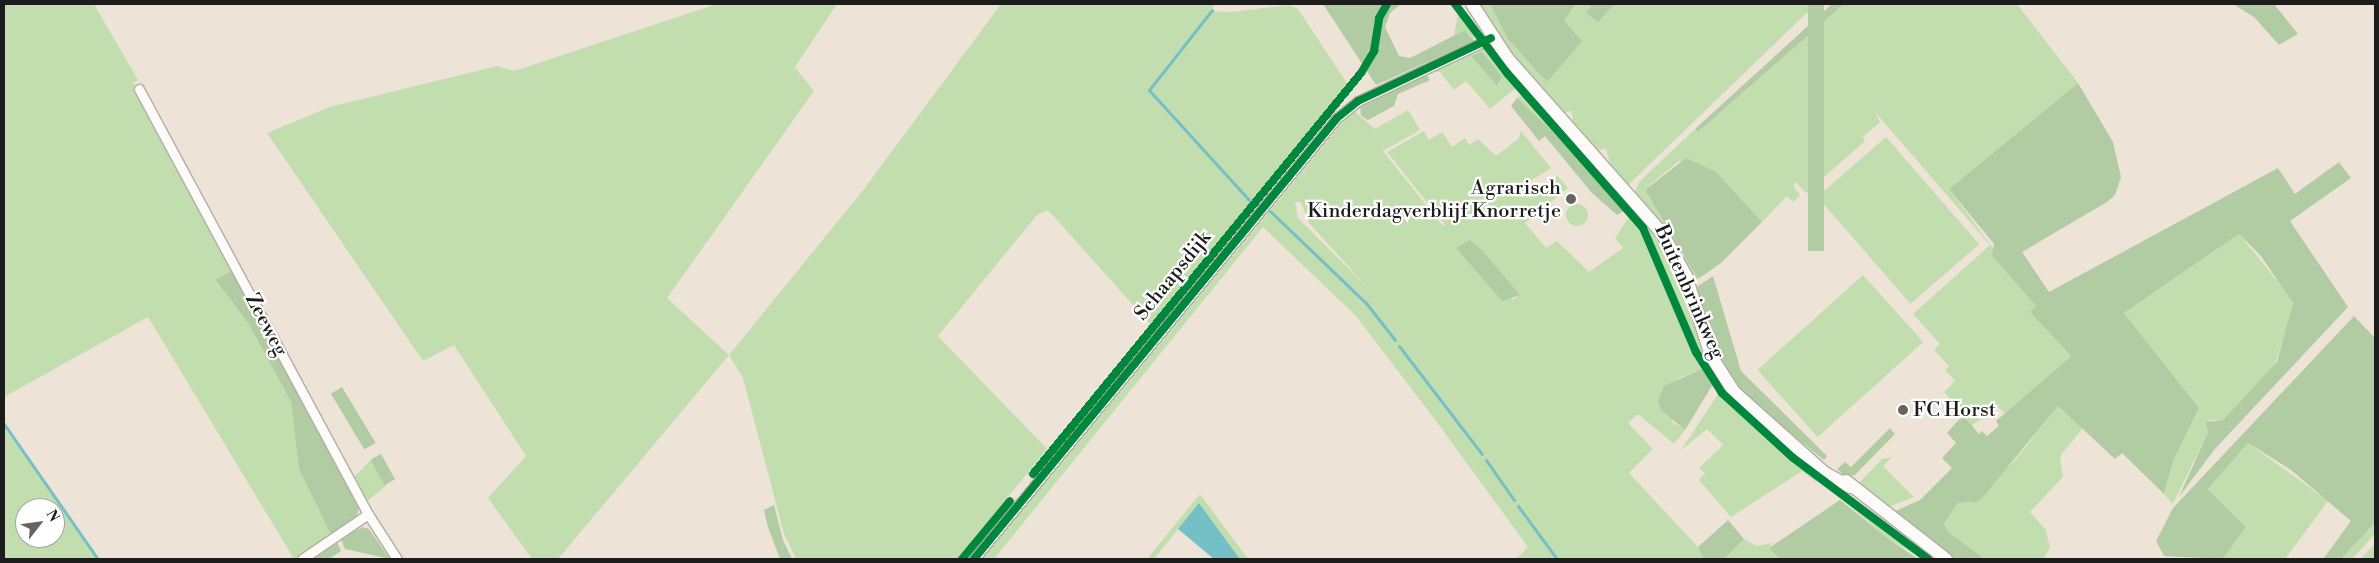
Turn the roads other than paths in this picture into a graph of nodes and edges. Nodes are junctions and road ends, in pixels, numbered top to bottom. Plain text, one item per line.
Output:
1 (1472, 4) edge
2 (1491, 38) junction
3 (139, 89) dead end
4 (368, 514) junction
5 (302, 559) edge
6 (398, 559) edge
7 (974, 559) edge
8 (1946, 559) edge

1 - 2 main road, Buitenbrinkweg
2 - 7 street, Schaapsdijk
2 - 8 main road, Buitenbrinkweg
3 - 4 street, Zeeweg
4 - 5 street
4 - 6 street, Zeeweg

